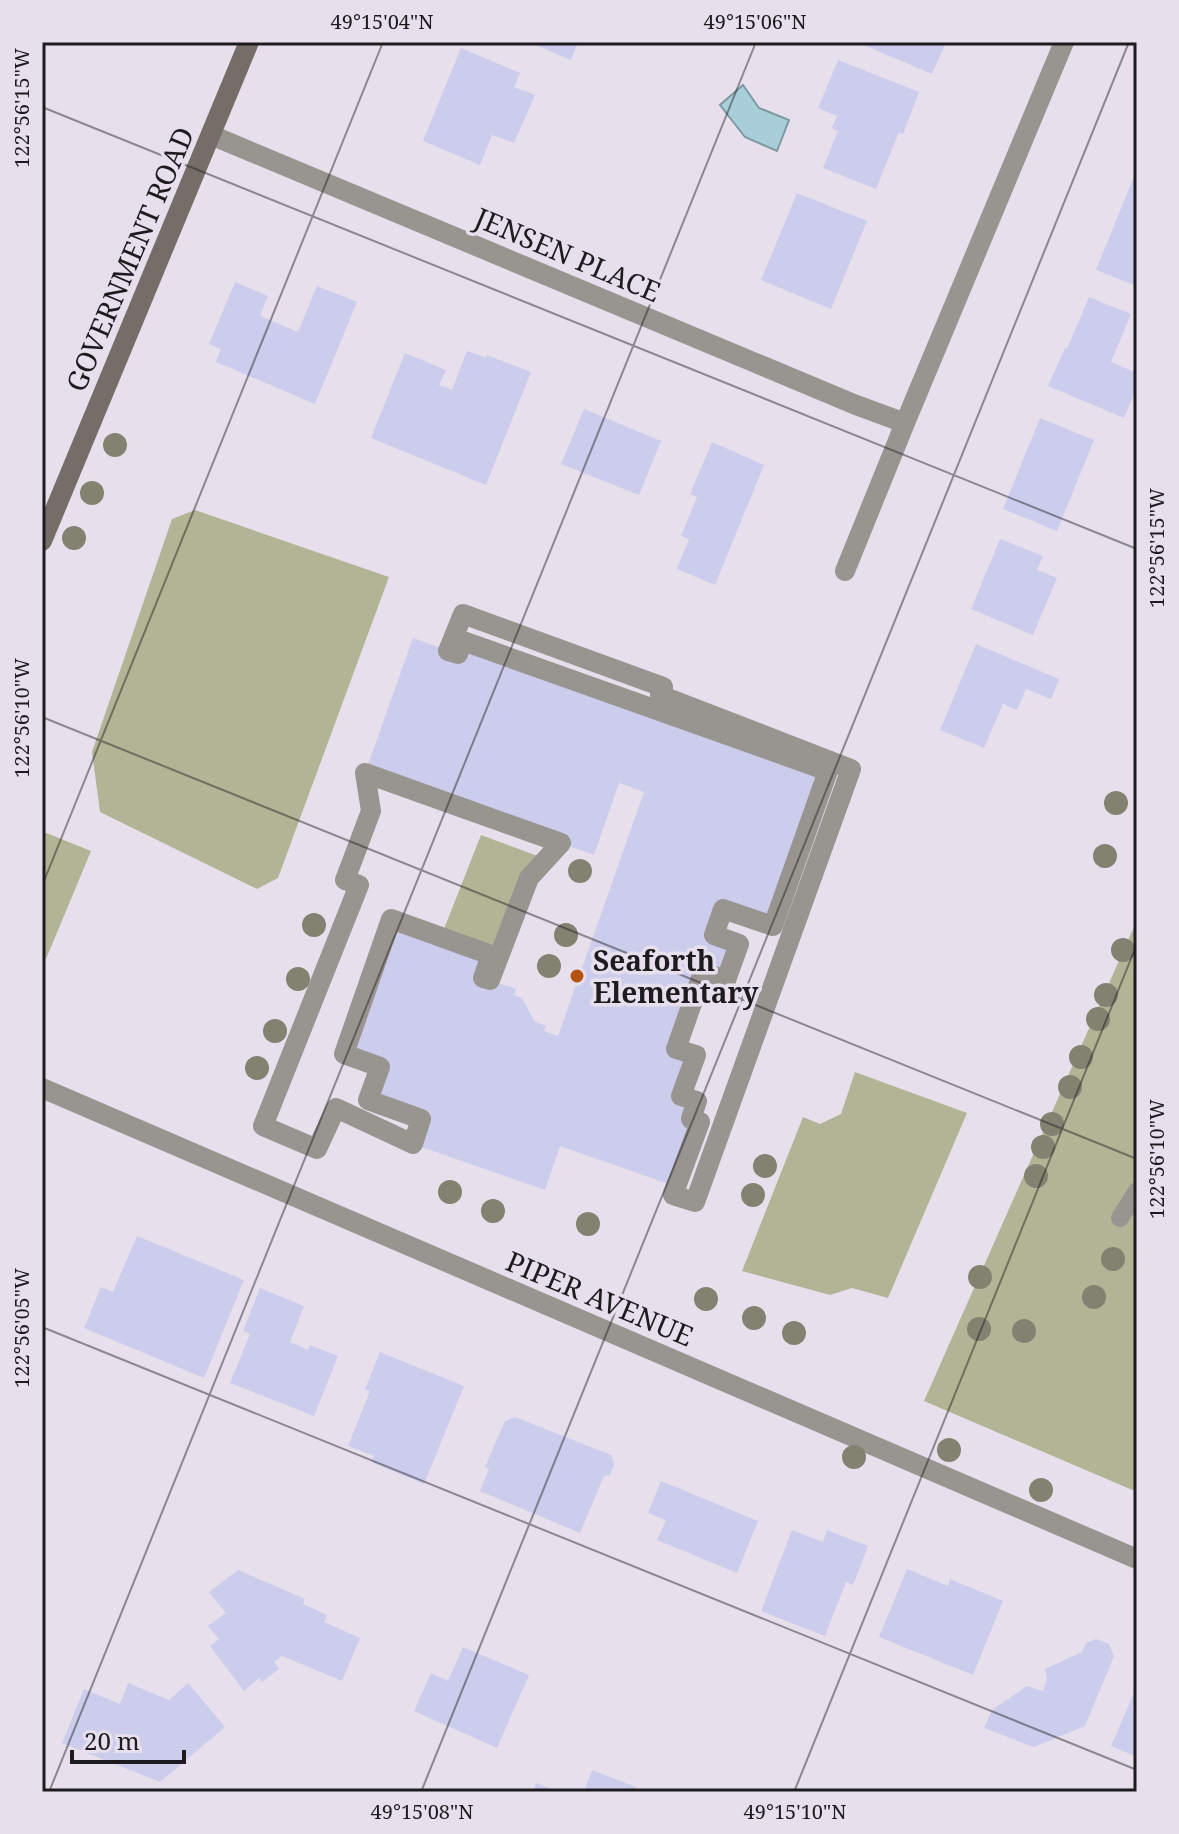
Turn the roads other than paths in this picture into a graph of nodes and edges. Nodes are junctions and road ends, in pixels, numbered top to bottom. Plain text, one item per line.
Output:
1 (249, 42) edge
2 (1064, 42) edge
3 (211, 135) junction
4 (905, 423) junction
5 (42, 541) edge
6 (845, 571) dead end
7 (851, 769) joint
8 (561, 843) joint
9 (42, 1088) edge
10 (1137, 1191) edge
11 (1120, 1218) dead end
12 (1137, 1559) edge

1 - 3 street, GOVERNMENT ROAD
2 - 4 street
3 - 4 street, JENSEN PLACE
3 - 5 street, GOVERNMENT ROAD
4 - 6 street
7 - 7 street
8 - 8 street
9 - 12 street, PIPER AVENUE
10 - 11 lane

